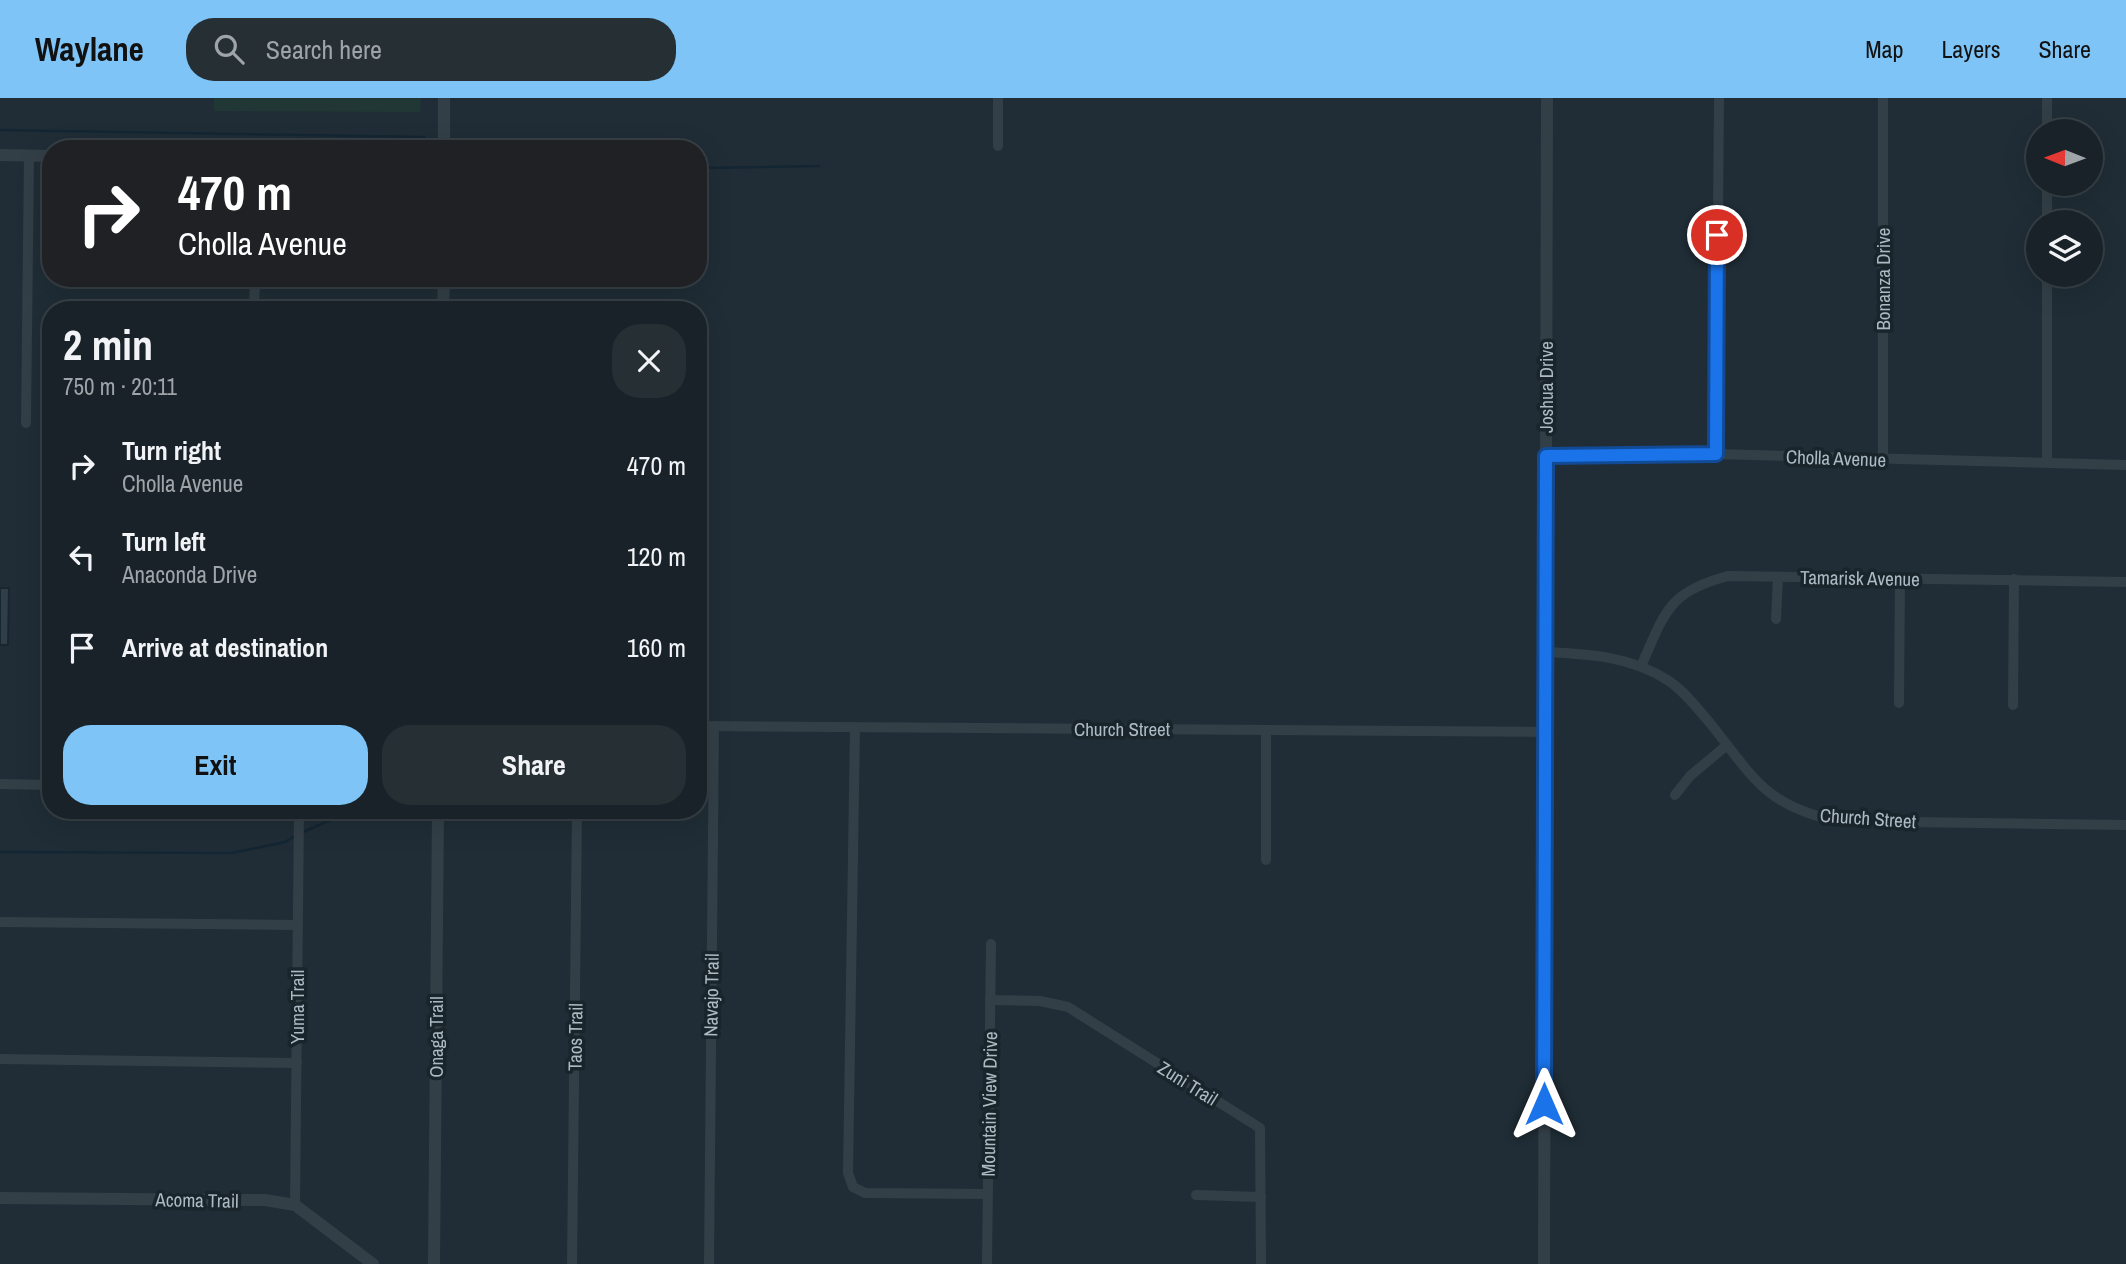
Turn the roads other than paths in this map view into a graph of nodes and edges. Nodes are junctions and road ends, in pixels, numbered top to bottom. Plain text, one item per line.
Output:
1 (444, 98) edge
2 (998, 98) edge
3 (1547, 98) edge
4 (1718, 98) edge
5 (1883, 98) edge
6 (2047, 98) edge
7 (2047, 119) edge
8 (444, 140) edge
9 (998, 146) dead end
10 (0, 155) edge
11 (29, 155) junction
12 (42, 156) edge
13 (2047, 287) edge
14 (26, 423) dead end
15 (1716, 454) junction
16 (1546, 456) junction
17 (1883, 459) junction
18 (2047, 463) junction
19 (2126, 465) edge
20 (1778, 577) junction
21 (1900, 578) junction
22 (2014, 579) junction
23 (2126, 582) edge
24 (1776, 619) dead end
25 (1545, 652) junction
26 (1641, 666) junction
27 (1899, 703) dead end
28 (2012, 705) dead end
29 (707, 726) edge
30 (714, 726) junction
31 (855, 727) junction
32 (1266, 730) junction
33 (1545, 732) junction
34 (1727, 745) junction
35 (0, 784) edge
36 (42, 785) edge
37 (1675, 794) dead end
38 (299, 819) edge
39 (438, 819) edge
40 (577, 819) edge
41 (2126, 825) edge
42 (1266, 860) dead end
43 (0, 922) edge
44 (297, 925) junction
45 (991, 944) dead end
46 (990, 1000) junction
47 (0, 1059) edge
48 (297, 1063) junction
49 (987, 1194) junction
50 (1196, 1195) dead end
51 (1261, 1196) junction
52 (0, 1198) edge
53 (295, 1205) junction
54 (373, 1264) edge
55 (434, 1264) edge
56 (572, 1264) edge
57 (709, 1264) edge
58 (987, 1264) edge
59 (1261, 1264) edge
60 (1544, 1264) edge

1 - 8 street
2 - 9 street
3 - 16 street, Joshua Drive
4 - 15 street
5 - 17 street, Bonanza Drive
6 - 7 street
10 - 11 street
11 - 12 street
11 - 14 street
13 - 18 street
15 - 16 street, Cholla Avenue
15 - 17 street, Cholla Avenue
16 - 25 street, Joshua Drive
17 - 18 street, Cholla Avenue
18 - 19 street, Cholla Avenue
20 - 21 street, Tamarisk Avenue
20 - 24 street
20 - 26 street, Tamarisk Avenue
21 - 22 street, Tamarisk Avenue
21 - 27 street
22 - 23 street, Tamarisk Avenue
22 - 28 street
25 - 26 street, Church Street
25 - 33 street, Joshua Drive
26 - 34 street, Church Street
29 - 30 street, Church Street
30 - 31 street, Church Street
30 - 57 street, Navajo Trail
31 - 32 street, Church Street
31 - 49 street
32 - 33 street, Church Street
32 - 42 street
33 - 60 street, Joshua Drive
34 - 37 street
34 - 41 street, Church Street
35 - 36 street
38 - 44 street, Yuma Trail
39 - 55 street, Onaga Trail
40 - 56 street, Taos Trail
43 - 44 street
44 - 48 street, Yuma Trail
45 - 46 street, Mountain View Drive
46 - 49 street, Mountain View Drive
46 - 51 street, Zuni Trail
47 - 48 street
48 - 53 street, Yuma Trail
49 - 58 street, Mountain View Drive
50 - 51 street
51 - 59 street, Zuni Trail
52 - 53 street, Acoma Trail
53 - 54 street, Acoma Trail

